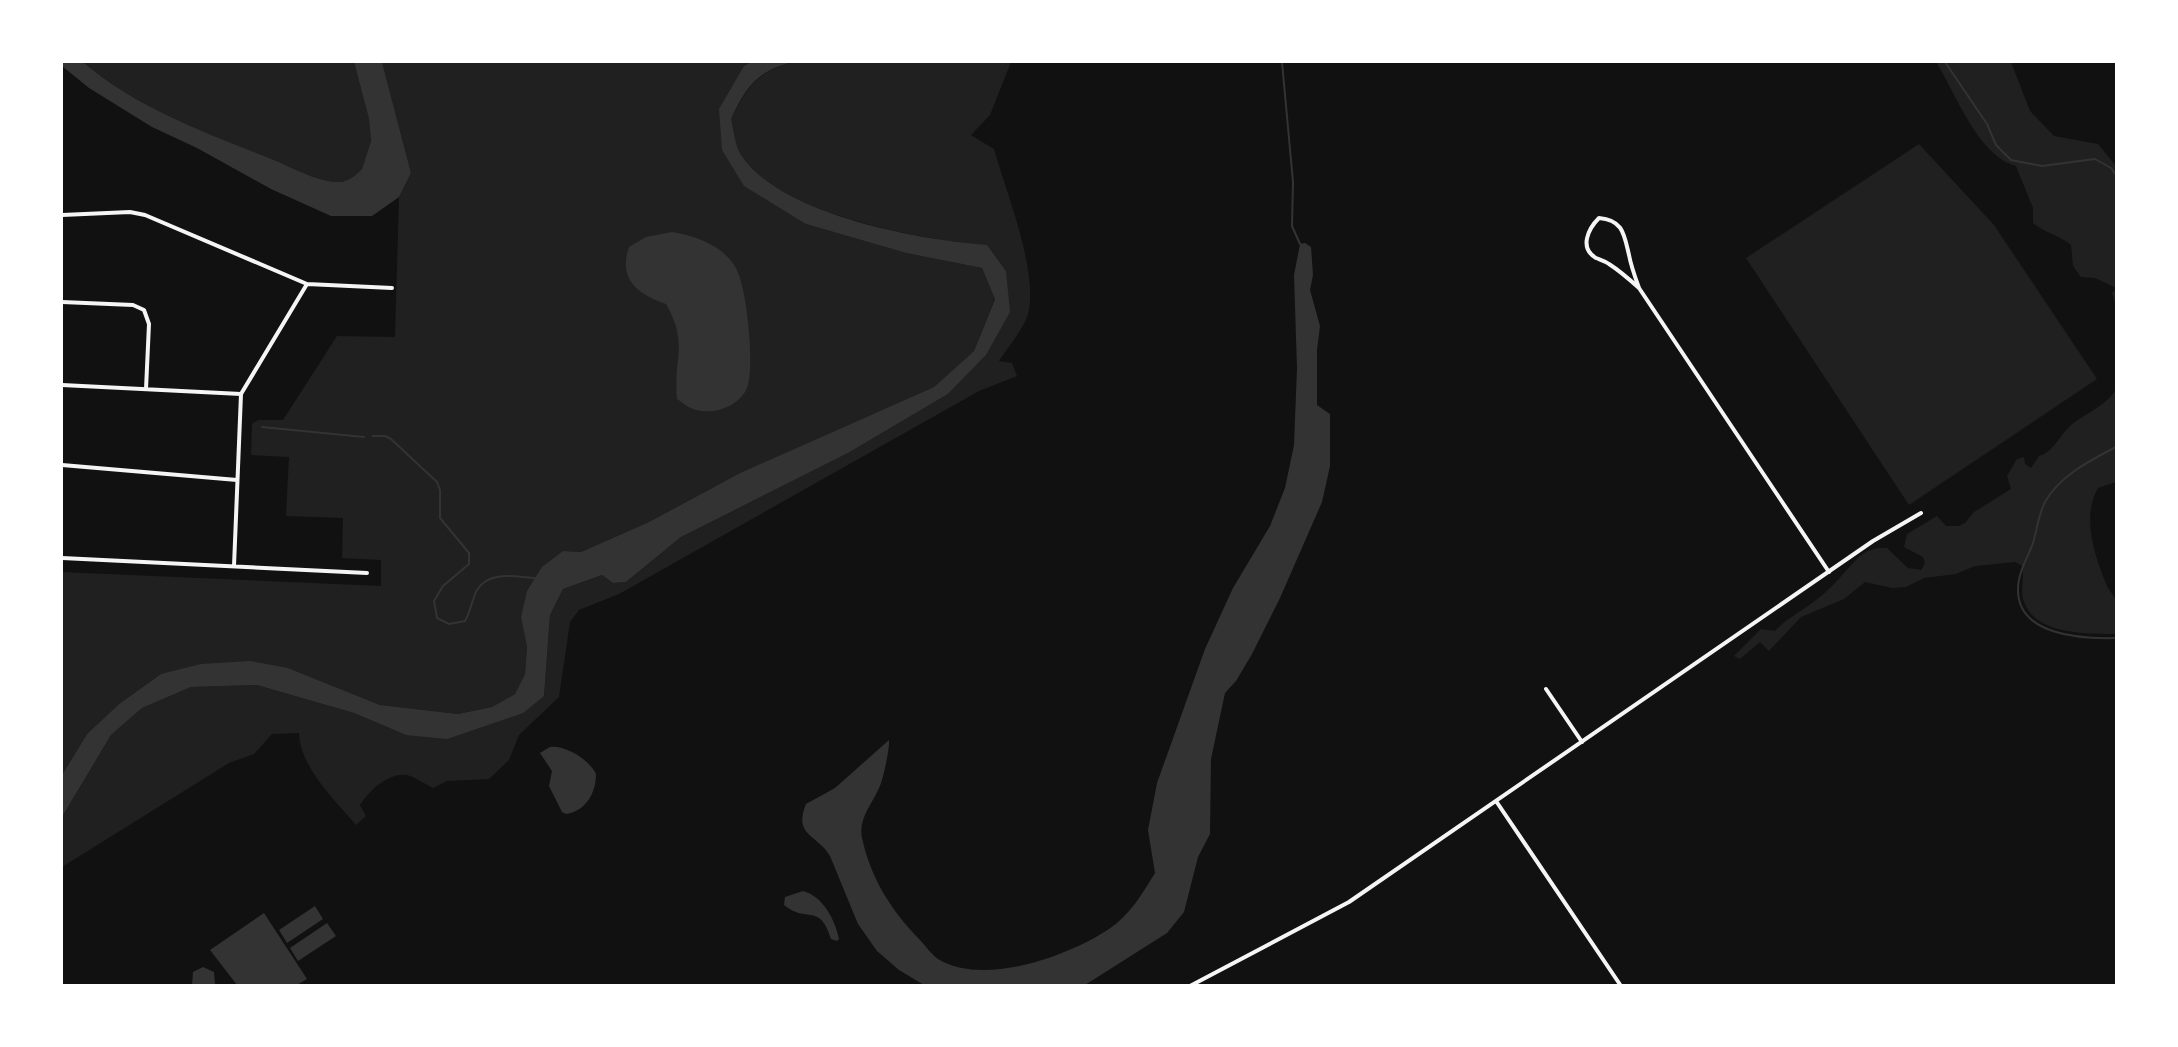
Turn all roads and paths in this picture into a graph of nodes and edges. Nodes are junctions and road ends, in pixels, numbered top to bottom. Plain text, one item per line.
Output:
1 (62, 215) edge
2 (307, 284) junction
3 (392, 288) dead end
4 (1639, 288) junction
5 (62, 302) edge
6 (62, 385) edge
7 (146, 389) junction
8 (241, 394) junction
9 (62, 465) edge
10 (237, 480) junction
11 (1921, 513) dead end
12 (62, 558) edge
13 (234, 566) junction
14 (1829, 572) junction
15 (367, 573) dead end
16 (1546, 689) dead end
17 (1582, 742) junction
18 (1496, 801) junction
19 (1190, 986) edge
20 (1621, 986) edge

1 - 2 street
2 - 3 street
2 - 8 street
4 - 4 street
4 - 14 street
5 - 7 street
6 - 7 street
7 - 8 street
8 - 10 street
9 - 10 street
10 - 13 street
11 - 14 street
12 - 13 street
13 - 15 street
14 - 17 street
16 - 17 street
17 - 18 street
18 - 19 street
18 - 20 street

